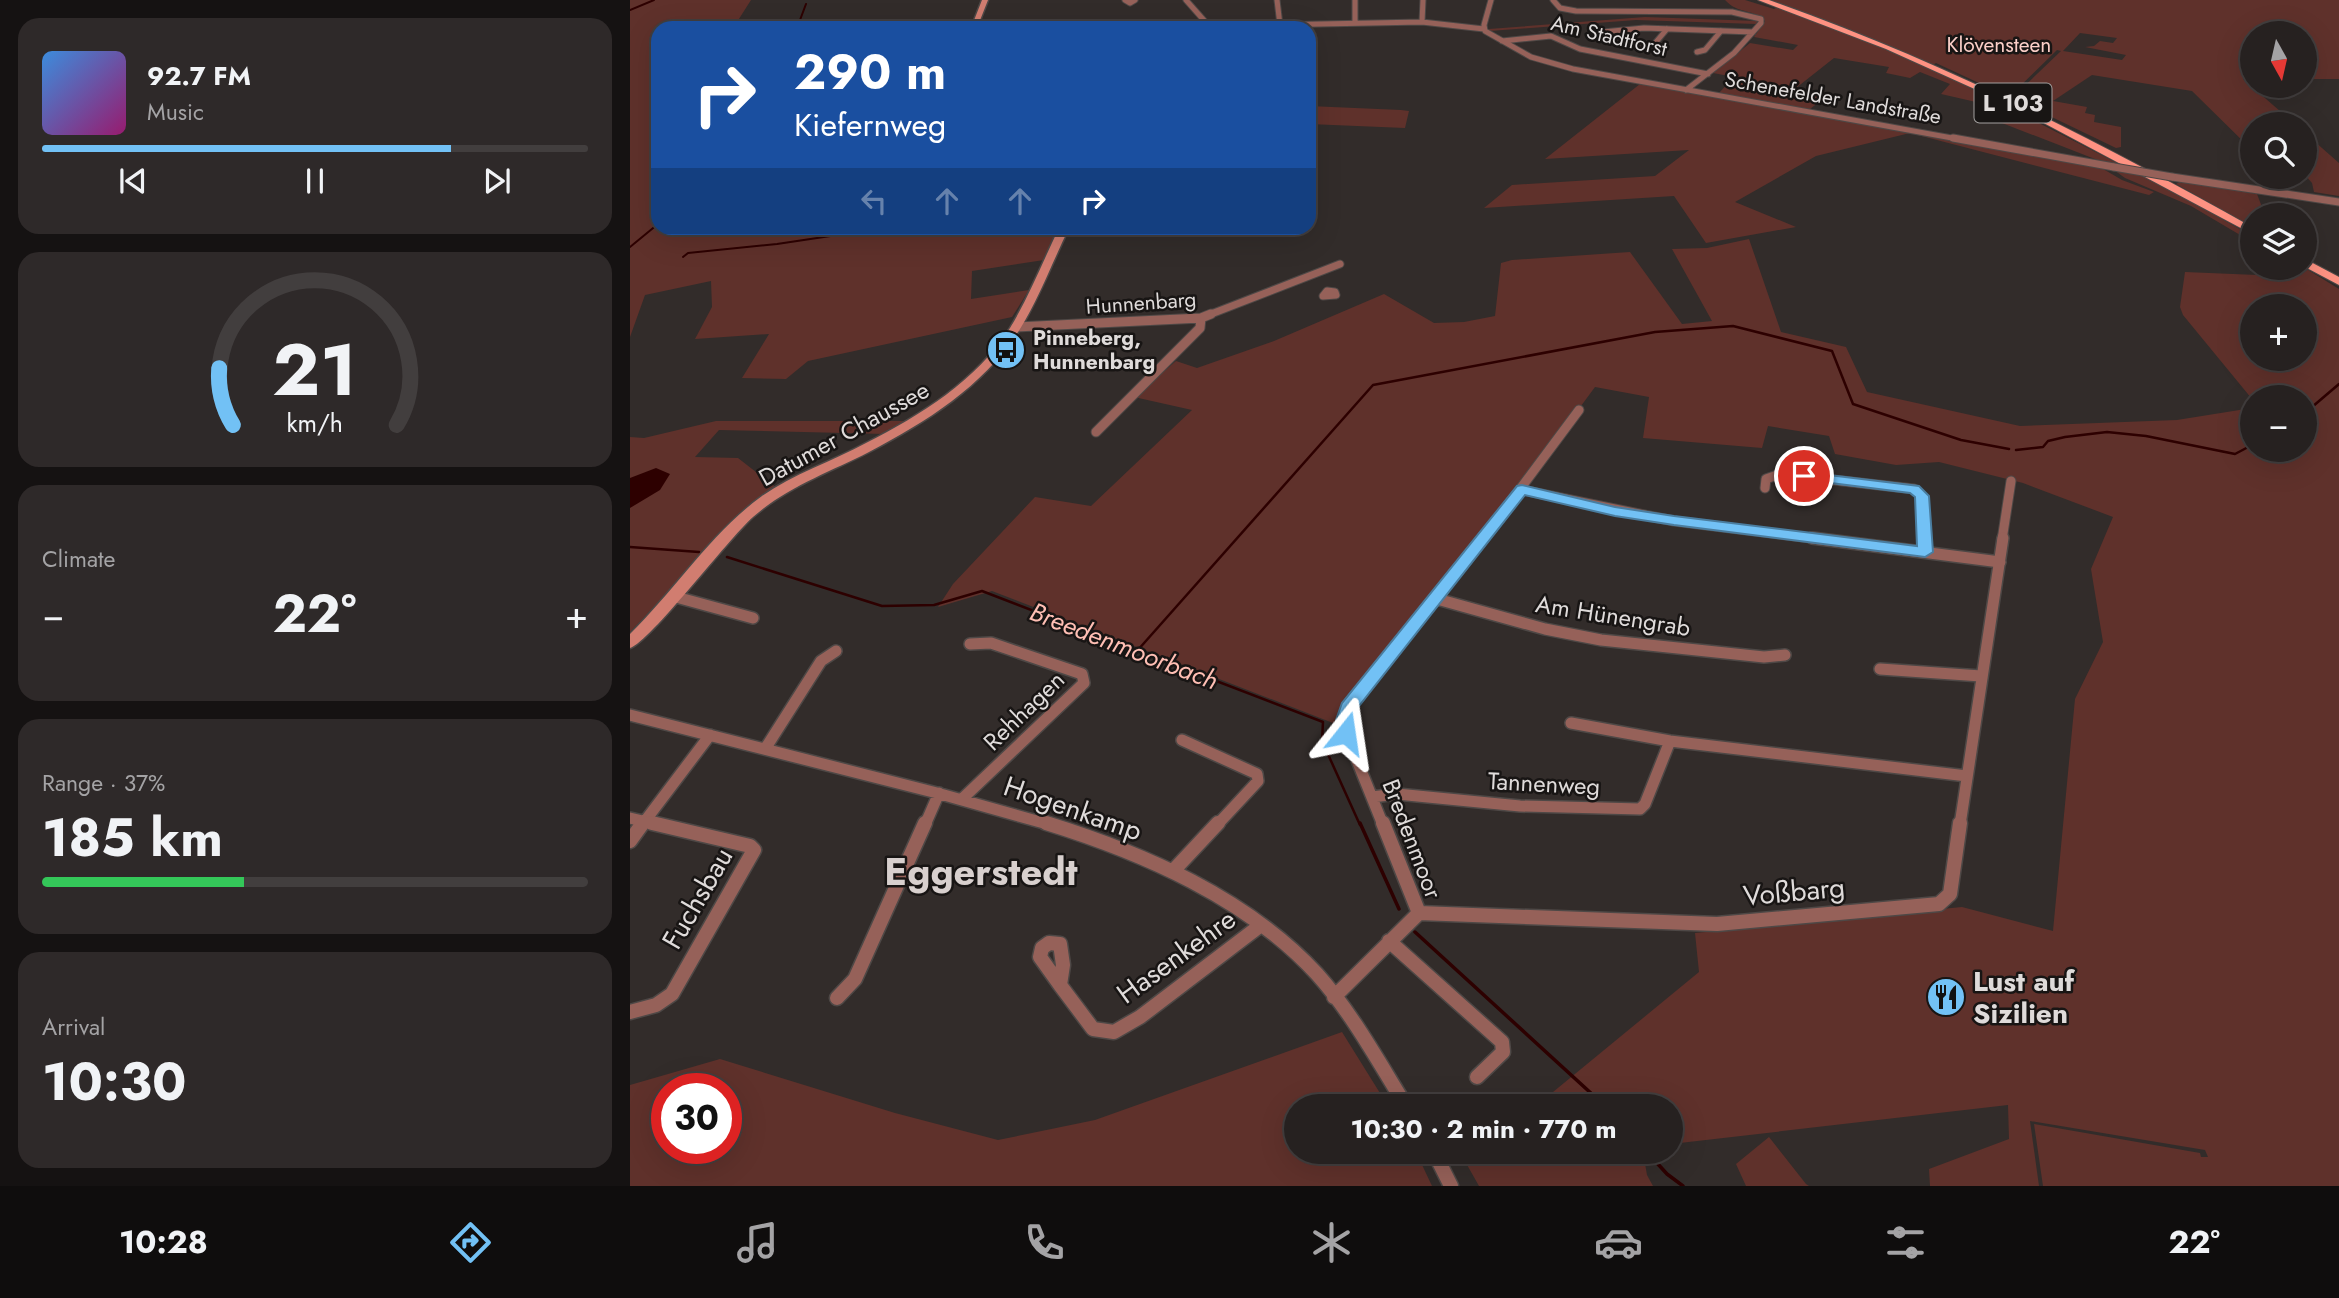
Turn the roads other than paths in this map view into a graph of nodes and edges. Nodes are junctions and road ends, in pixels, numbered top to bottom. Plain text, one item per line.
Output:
1 (985, 0) edge
2 (1125, 0) edge
3 (1135, 0) edge
4 (1186, 0) edge
5 (1277, 0) edge
6 (1355, 0) edge
7 (1423, 0) edge
8 (1491, 0) edge
9 (1553, 0) edge
10 (1762, 0) edge
11 (1694, 5) dead end
12 (1698, 11) junction
13 (977, 21) edge
14 (1205, 21) edge
15 (1280, 21) edge
16 (1422, 22) junction
17 (1355, 23) junction
18 (1316, 24) edge
19 (1484, 29) junction
20 (1667, 29) junction
21 (1721, 31) junction
22 (1603, 32) dead end
23 (1753, 32) junction
24 (1502, 41) junction
25 (1656, 46) dead end
26 (1698, 52) dead end
27 (1708, 74) junction
28 (1686, 90) junction
29 (2339, 202) edge
30 (2240, 224) edge
31 (1061, 235) edge
32 (1340, 264) dead end
33 (2317, 269) edge
34 (1304, 277) junction
35 (2339, 282) edge
36 (1325, 291) dead end
37 (1201, 318) junction
38 (1016, 327) junction
39 (1579, 410) dead end
40 (1096, 432) dead end
41 (2011, 481) dead end
42 (1765, 488) dead end
43 (1522, 489) junction
44 (1925, 552) junction
45 (2000, 562) junction
46 (676, 597) junction
47 (1437, 599) junction
48 (753, 618) dead end
49 (630, 643) edge
50 (970, 644) dead end
51 (836, 651) dead end
52 (1785, 655) dead end
53 (1880, 669) dead end
54 (1981, 676) junction
55 (630, 715) edge
56 (1571, 723) dead end
57 (710, 735) junction
58 (1182, 740) dead end
59 (1670, 741) junction
60 (765, 749) junction
61 (1967, 776) junction
62 (939, 793) junction
63 (1372, 797) junction
64 (962, 799) junction
65 (630, 818) edge
66 (645, 820) junction
67 (630, 841) edge
68 (1173, 872) junction
69 (1419, 913) junction
70 (1261, 925) junction
71 (1388, 941) junction
72 (1060, 986) dead end
73 (1334, 997) junction
74 (837, 998) dead end
75 (630, 1012) edge
76 (1477, 1077) dead end
77 (1398, 1094) edge
78 (1440, 1164) edge
79 (1451, 1186) edge

1 - 13 street
2 - 3 street
4 - 14 street
5 - 15 street
6 - 17 street
7 - 16 street
8 - 19 street
9 - 12 street
10 - 30 main road, L 103
11 - 12 street
12 - 23 street
16 - 17 street
16 - 19 street
17 - 18 street
19 - 24 street, Schenefelder Landstraße
20 - 21 street
20 - 22 street
20 - 25 street
21 - 23 street
21 - 26 street
23 - 27 street
24 - 27 street, Am Stadtforst
24 - 28 street, Schenefelder Landstraße
27 - 28 street
28 - 29 street, Schenefelder Landstraße, bridge
31 - 38 street, Datumer Chaussee
32 - 34 street, Hunnenbarg
33 - 35 main road
34 - 36 street
34 - 37 street, Hunnenbarg
37 - 38 street, Hunnenbarg
37 - 40 street
38 - 46 street, Datumer Chaussee
39 - 43 street, Bredenmoor
41 - 45 street, Voßbarg
42 - 44 street
43 - 44 street
43 - 47 street, Bredenmoor
44 - 45 street
45 - 54 street, Voßbarg
46 - 48 street
46 - 49 street, Datumer Chaussee
47 - 52 street, Am Hünengrab
47 - 63 street, Bredenmoor
50 - 64 street, Rehhagen
51 - 60 street
53 - 54 street
54 - 61 street, Voßbarg
55 - 57 street, Hogenkamp
56 - 59 street
57 - 60 street, Hogenkamp
57 - 66 street
58 - 68 street
59 - 61 street
59 - 63 street, Tannenweg
60 - 62 street, Hogenkamp
61 - 69 street, Voßbarg
62 - 64 street, Hogenkamp
62 - 74 street
63 - 69 street, Bredenmoor
64 - 68 street, Hogenkamp
65 - 66 street, Fuchsbau
66 - 67 street
66 - 75 street, Fuchsbau
68 - 70 street, Hogenkamp
69 - 71 street, Bredenmoor
70 - 72 street, Hasenkehre
70 - 73 street, Hogenkamp
71 - 73 street, Bredenmoor
71 - 76 street
73 - 77 street, Hogenkamp
78 - 79 street

